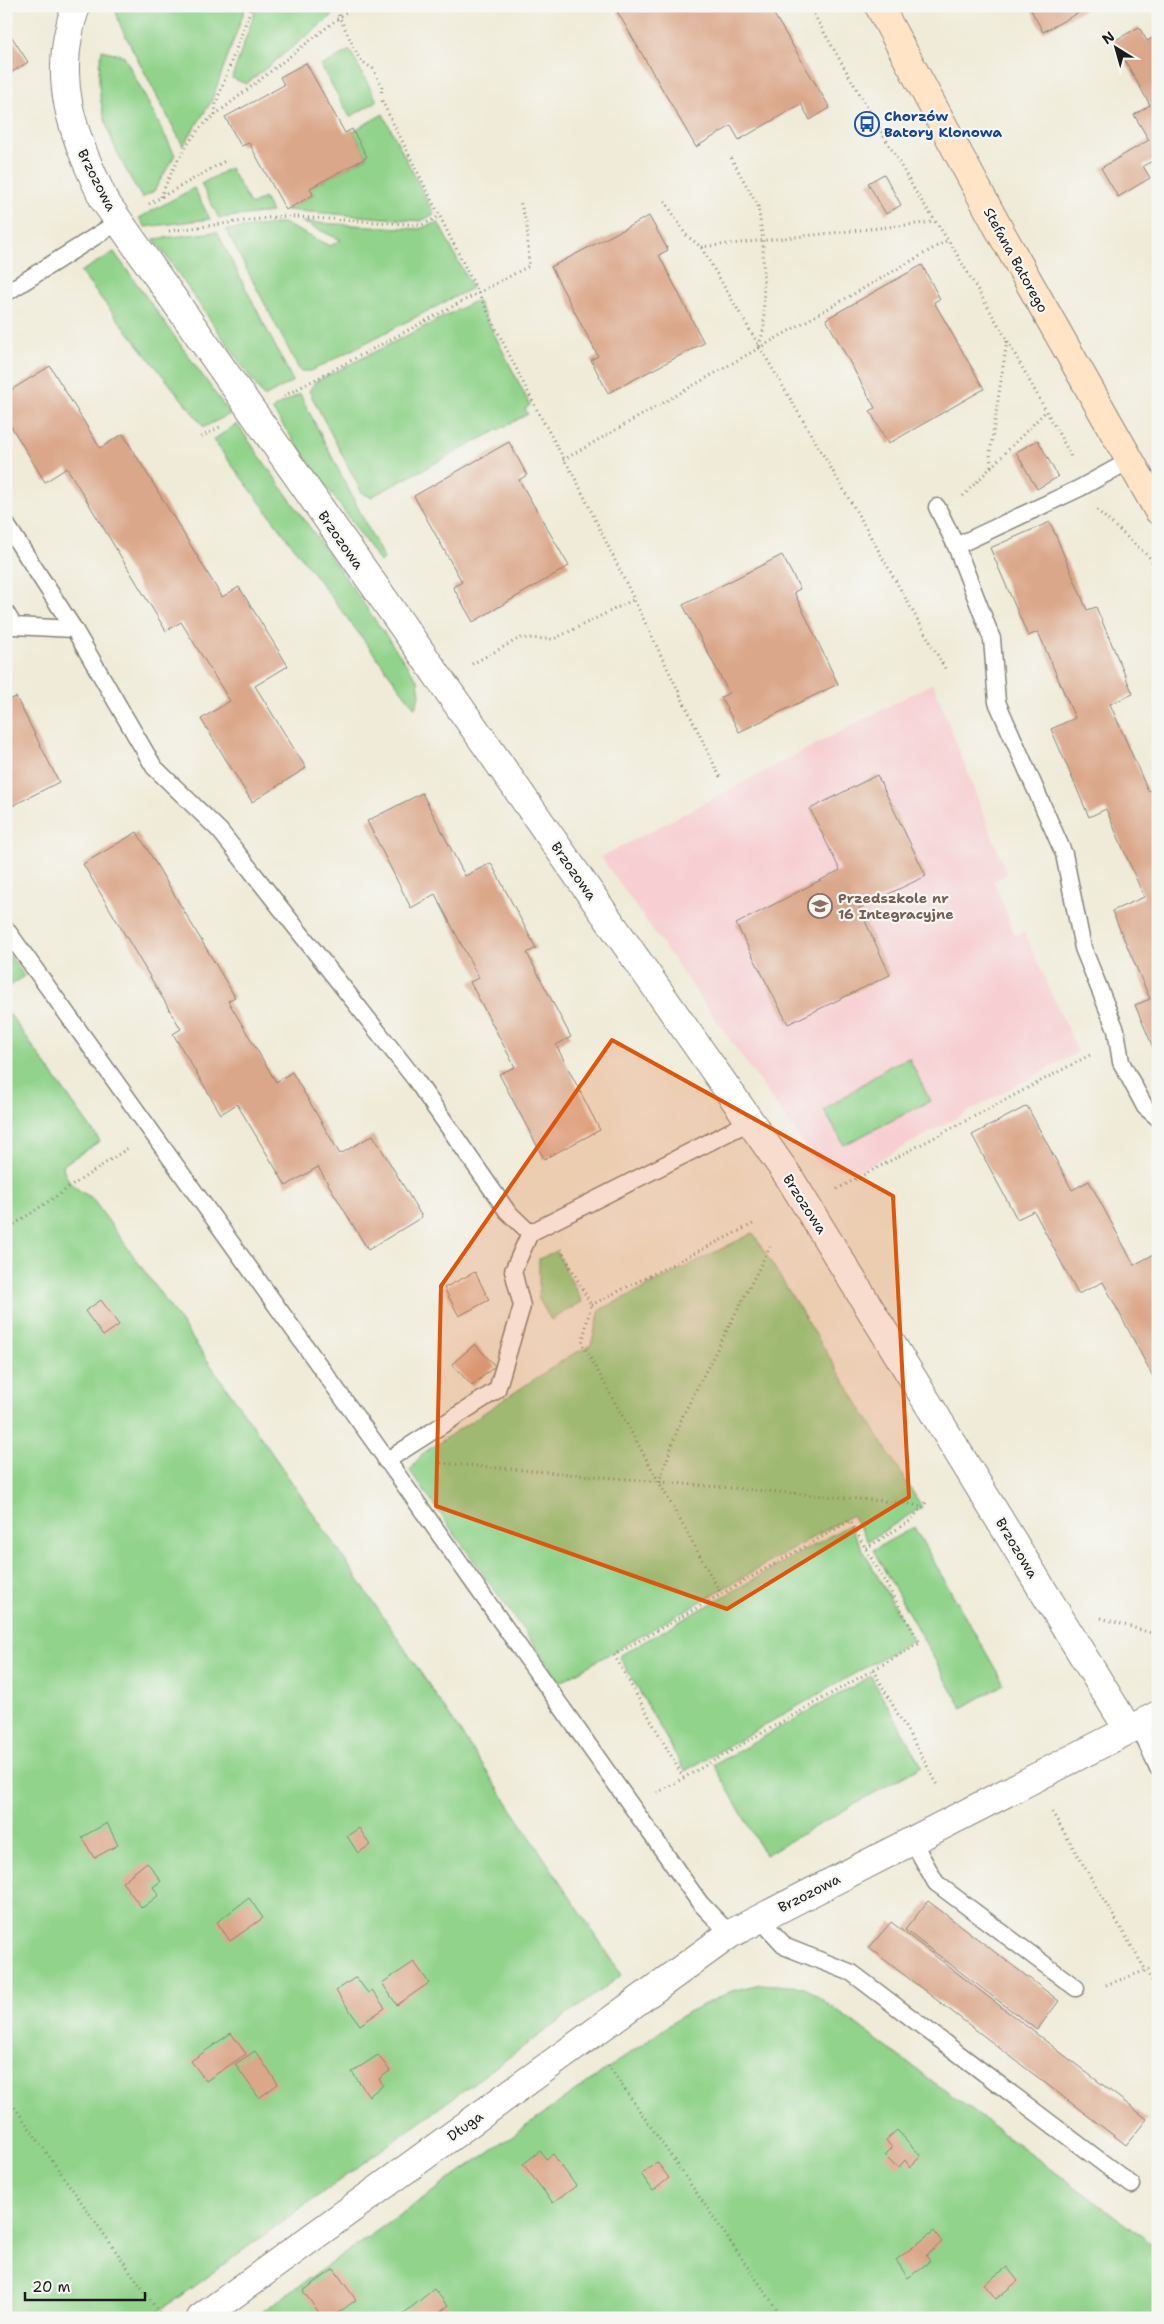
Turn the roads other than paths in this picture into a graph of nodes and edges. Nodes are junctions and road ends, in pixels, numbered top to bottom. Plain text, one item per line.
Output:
1 (76, 6) edge
2 (879, 6) edge
3 (118, 222) junction
4 (6, 293) edge
5 (1130, 461) junction
6 (1158, 510) edge
7 (940, 513) road end
8 (6, 524) edge
9 (956, 546) junction
10 (6, 614) edge
11 (74, 629) junction
12 (6, 929) edge
13 (1158, 1118) edge
14 (749, 1122) junction
15 (530, 1233) junction
16 (386, 1461) junction
17 (1141, 1722) edge
18 (1158, 1768) edge
19 (912, 1840) junction
20 (759, 1918) junction
21 (730, 1934) junction
22 (1076, 1988) road end
23 (1132, 2185) dead end
24 (201, 2318) edge

1 - 3 street, Brzozowa
2 - 5 street, Stefana Batorego
3 - 4 lane
3 - 14 street, Brzozowa
5 - 6 street, Stefana Batorego
5 - 9 lane
7 - 9 lane
8 - 11 lane
9 - 13 lane
10 - 11 lane
11 - 15 lane
12 - 16 lane
14 - 15 lane
14 - 17 street, Brzozowa
15 - 16 lane
16 - 21 lane
17 - 18 lane
17 - 19 street, Brzozowa
19 - 20 street, Brzozowa
19 - 22 lane
20 - 21 street, Brzozowa
20 - 23 lane
21 - 24 street, Długa

